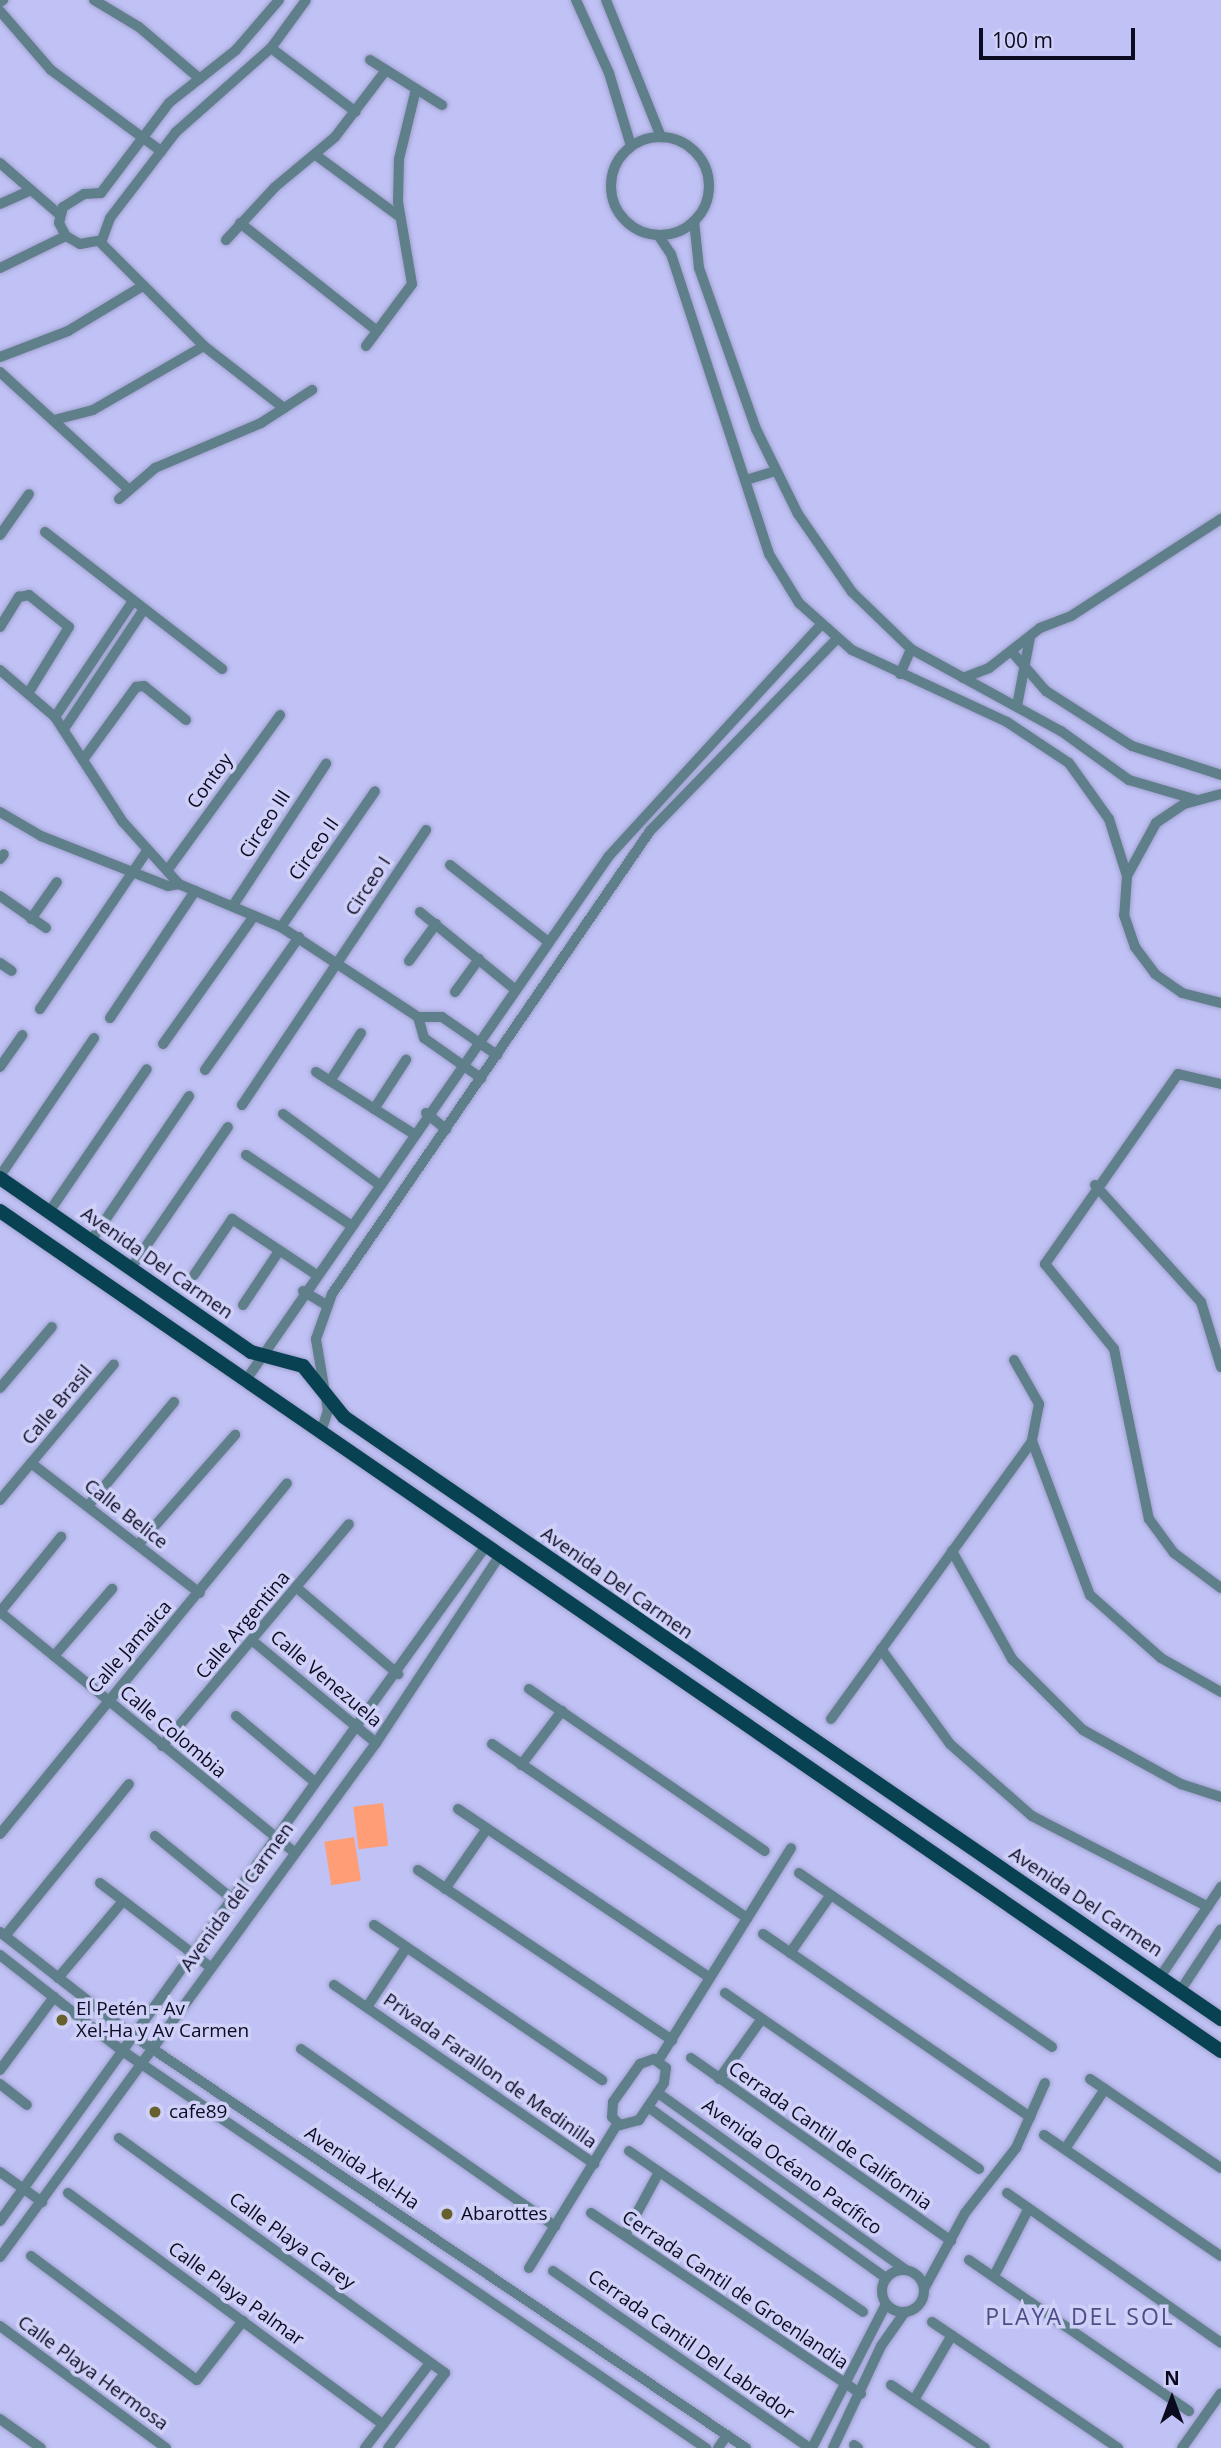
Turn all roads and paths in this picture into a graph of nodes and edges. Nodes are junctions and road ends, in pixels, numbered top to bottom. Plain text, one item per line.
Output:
1 (94, 0) edge
2 (279, 0) edge
3 (306, 0) edge
4 (576, 0) edge
5 (606, 0) edge
6 (0, 11) edge
7 (271, 48) junction
8 (228, 57) junction
9 (370, 60) dead end
10 (386, 70) junction
11 (243, 73) junction
12 (200, 79) junction
13 (416, 89) junction
14 (442, 105) dead end
15 (356, 112) junction
16 (141, 135) junction
17 (661, 137) junction
18 (631, 146) junction
19 (161, 151) junction
20 (317, 156) junction
21 (0, 163) edge
22 (31, 190) junction
23 (0, 204) edge
24 (60, 215) junction
25 (400, 217) junction
26 (694, 220) junction
27 (240, 223) junction
28 (657, 235) junction
29 (66, 236) junction
30 (226, 240) dead end
31 (99, 241) junction
32 (0, 268) edge
33 (141, 287) junction
34 (377, 331) junction
35 (204, 346) junction
36 (366, 346) dead end
37 (0, 357) edge
38 (0, 372) edge
39 (312, 390) dead end
40 (284, 408) junction
41 (54, 420) junction
42 (775, 471) junction
43 (746, 480) junction
44 (127, 487) junction
45 (29, 494) dead end
46 (119, 499) dead end
47 (1221, 519) edge
48 (45, 532) dead end
49 (0, 535) edge
50 (134, 601) junction
51 (144, 609) junction
52 (820, 626) junction
53 (0, 627) edge
54 (1030, 637) junction
55 (837, 639) junction
56 (911, 649) junction
57 (1012, 652) junction
58 (1024, 664) junction
59 (222, 669) dead end
60 (0, 670) edge
61 (900, 674) junction
62 (963, 678) junction
63 (29, 692) junction
64 (1017, 706) junction
65 (280, 715) dead end
66 (55, 717) junction
67 (186, 720) dead end
68 (64, 729) junction
69 (85, 757) junction
70 (326, 764) dead end
71 (1221, 775) edge
72 (375, 791) dead end
73 (1221, 794) edge
74 (1197, 800) junction
75 (0, 812) edge
76 (426, 830) dead end
77 (147, 851) junction
78 (450, 865) dead end
79 (169, 868) junction
80 (137, 871) junction
81 (1127, 876) junction
82 (57, 882) dead end
83 (179, 884) junction
84 (195, 891) junction
85 (0, 896) edge
86 (234, 904) junction
87 (420, 912) dead end
88 (254, 916) junction
89 (31, 919) junction
90 (436, 924) junction
91 (281, 927) junction
92 (46, 928) dead end
93 (555, 928) junction
94 (299, 937) junction
95 (546, 940) junction
96 (575, 942) junction
97 (479, 959) junction
98 (340, 961) junction
99 (410, 961) dead end
100 (0, 963) edge
101 (12, 971) dead end
102 (512, 987) junction
103 (455, 992) dead end
104 (1221, 1003) edge
105 (40, 1009) dead end
106 (418, 1017) junction
107 (110, 1018) dead end
108 (361, 1033) dead end
109 (22, 1035) dead end
110 (94, 1038) dead end
111 (475, 1041) junction
112 (163, 1044) dead end
113 (496, 1055) junction
114 (406, 1060) dead end
115 (460, 1063) junction
116 (0, 1067) edge
117 (147, 1069) dead end
118 (205, 1070) dead end
119 (316, 1072) dead end
120 (481, 1078) junction
121 (330, 1081) junction
122 (1221, 1084) edge
123 (189, 1097) dead end
124 (243, 1105) dead end
125 (374, 1109) junction
126 (426, 1113) junction
127 (283, 1114) dead end
128 (228, 1126) dead end
129 (446, 1129) junction
130 (412, 1133) junction
131 (246, 1155) dead end
132 (0, 1177) edge
133 (377, 1184) junction
134 (1095, 1185) junction
135 (0, 1211) edge
136 (49, 1212) junction
137 (349, 1224) junction
138 (91, 1241) junction
139 (279, 1251) junction
140 (131, 1268) junction
141 (315, 1274) junction
142 (194, 1275) dead end
143 (303, 1291) junction
144 (243, 1305) dead end
145 (326, 1305) junction
146 (52, 1327) dead end
147 (263, 1355) junction
148 (1014, 1360) dead end
149 (114, 1364) dead end
150 (1221, 1367) edge
151 (246, 1380) junction
152 (0, 1388) edge
153 (324, 1393) junction
154 (174, 1402) dead end
155 (321, 1432) junction
156 (235, 1435) dead end
157 (1031, 1441) junction
158 (32, 1463) junction
159 (287, 1483) dead end
160 (0, 1500) edge
161 (88, 1507) junction
162 (349, 1524) dead end
163 (61, 1537) dead end
164 (138, 1545) junction
165 (486, 1546) junction
166 (952, 1551) junction
167 (500, 1555) junction
168 (297, 1588) junction
169 (1221, 1588) edge
170 (112, 1589) dead end
171 (200, 1593) junction
172 (0, 1612) edge
173 (438, 1615) junction
174 (456, 1626) junction
175 (254, 1642) junction
176 (881, 1649) junction
177 (54, 1656) junction
178 (398, 1674) junction
179 (724, 1682) junction
180 (529, 1689) dead end
181 (1221, 1692) edge
182 (106, 1699) junction
183 (717, 1707) junction
184 (562, 1711) junction
185 (236, 1716) dead end
186 (831, 1719) dead end
187 (358, 1730) junction
188 (376, 1743) junction
189 (492, 1744) dead end
190 (162, 1746) junction
191 (521, 1765) junction
192 (315, 1782) junction
193 (129, 1784) dead end
194 (1221, 1797) edge
195 (458, 1809) dead end
196 (922, 1814) junction
197 (485, 1830) junction
198 (0, 1833) edge
199 (907, 1835) junction
200 (155, 1836) dead end
201 (274, 1838) junction
202 (791, 1848) dead end
203 (292, 1850) junction
204 (765, 1851) dead end
205 (418, 1870) dead end
206 (799, 1873) dead end
207 (100, 1883) dead end
208 (1221, 1887) edge
209 (445, 1889) junction
210 (830, 1896) junction
211 (231, 1898) junction
212 (123, 1902) junction
213 (1208, 1907) junction
214 (747, 1918) junction
215 (1199, 1920) junction
216 (374, 1925) dead end
217 (1220, 1932) edge
218 (2, 1934) edge
219 (763, 1934) dead end
220 (1110, 1942) junction
221 (406, 1948) junction
222 (790, 1953) junction
223 (192, 1954) junction
224 (0, 1955) edge
225 (1095, 1964) junction
226 (209, 1966) junction
227 (1160, 1977) junction
228 (58, 1978) junction
229 (709, 1978) junction
230 (334, 1984) dead end
231 (1180, 1991) junction
232 (725, 1993) dead end
233 (54, 1997) junction
234 (367, 2007) junction
235 (1221, 2019) edge
236 (761, 2020) junction
237 (132, 2035) junction
238 (671, 2040) junction
239 (1052, 2047) dead end
240 (151, 2048) junction
241 (1220, 2048) edge
242 (302, 2049) dead end
243 (121, 2050) junction
244 (691, 2058) dead end
245 (658, 2061) junction
246 (140, 2063) junction
247 (0, 2070) edge
248 (1090, 2079) dead end
249 (602, 2080) dead end
250 (719, 2080) junction
251 (1045, 2083) dead end
252 (0, 2084) edge
253 (1105, 2089) junction
254 (658, 2093) junction
255 (27, 2105) dead end
256 (648, 2107) junction
257 (1030, 2118) junction
258 (618, 2123) junction
259 (1044, 2135) dead end
260 (120, 2138) dead end
261 (1065, 2149) junction
262 (629, 2151) dead end
263 (594, 2164) junction
264 (1221, 2168) edge
265 (979, 2169) dead end
266 (0, 2172) edge
267 (659, 2172) junction
268 (24, 2190) junction
269 (68, 2193) dead end
270 (1007, 2193) dead end
271 (42, 2202) junction
272 (1029, 2208) junction
273 (591, 2213) dead end
274 (0, 2221) edge
275 (555, 2226) junction
276 (625, 2235) junction
277 (951, 2241) junction
278 (31, 2256) dead end
279 (1221, 2256) edge
280 (0, 2257) edge
281 (969, 2260) dead end
282 (529, 2268) dead end
283 (905, 2269) junction
284 (553, 2271) dead end
285 (995, 2276) junction
286 (886, 2278) junction
287 (925, 2287) junction
288 (886, 2304) junction
289 (863, 2312) dead end
290 (905, 2312) junction
291 (243, 2321) junction
292 (932, 2322) dead end
293 (0, 2326) edge
294 (952, 2336) junction
295 (1221, 2343) edge
296 (430, 2363) junction
297 (891, 2385) dead end
298 (845, 2386) junction
299 (1221, 2393) edge
300 (861, 2394) junction
301 (914, 2400) junction
302 (1189, 2411) dead end
303 (0, 2418) edge
304 (383, 2424) junction
305 (727, 2435) junction
306 (41, 2448) edge
307 (166, 2448) edge
308 (365, 2448) edge
309 (388, 2448) edge
310 (706, 2448) edge
311 (718, 2448) edge
312 (746, 2448) edge
313 (811, 2448) edge
314 (833, 2448) edge
315 (985, 2448) edge
316 (1118, 2448) edge
317 (1182, 2448) edge

1 - 12 street
2 - 8 street
3 - 7 street
4 - 18 street
5 - 17 street
6 - 16 street
7 - 11 street
7 - 15 street
8 - 11 street
8 - 12 street
9 - 10 street
10 - 13 street
10 - 15 street
11 - 19 street
12 - 16 street
13 - 14 street
13 - 25 street
15 - 20 street
16 - 19 street
16 - 24 street
17 - 18 street
17 - 26 street
18 - 28 street
19 - 31 street
20 - 25 street
20 - 27 street
21 - 22 street
22 - 23 street
22 - 24 street
24 - 29 street
25 - 34 street
26 - 28 street
26 - 42 street
27 - 30 street
27 - 34 street
28 - 43 street
29 - 31 street
29 - 32 street
31 - 33 street
33 - 35 street
33 - 37 street
34 - 36 street
35 - 40 street
35 - 41 street
38 - 41 street
39 - 40 street
40 - 44 street
41 - 44 street
42 - 43 street
42 - 56 street
43 - 52 street
44 - 46 street
45 - 49 street
47 - 54 street
48 - 50 street
50 - 51 street
50 - 66 street
51 - 59 street
51 - 68 street
52 - 55 street
52 - 93 street
53 - 63 street
54 - 57 street
54 - 58 street
55 - 61 street
55 - 96 street
56 - 61 street
56 - 62 street
57 - 58 street
57 - 62 street
58 - 64 street
58 - 71 street
60 - 63 street
61 - 81 street
62 - 64 street
63 - 66 street
64 - 74 street
65 - 79 street, Contoy
66 - 68 street
67 - 69 street
68 - 69 street
69 - 77 street
70 - 86 street, Circeo III
72 - 91 street, Circeo II
73 - 74 street
74 - 81 street
75 - 80 street
76 - 98 street, Circeo I
77 - 79 street
77 - 80 street
78 - 95 street
79 - 83 street
80 - 83 street
80 - 105 street
81 - 104 street
82 - 89 street
83 - 84 street
84 - 86 street
84 - 107 street
85 - 89 street
86 - 88 street
87 - 90 street
88 - 91 street
88 - 112 street
89 - 92 street
90 - 97 street
90 - 99 street
91 - 94 street
93 - 95 street
93 - 96 street
94 - 98 street
94 - 118 street
95 - 102 street
96 - 113 street
97 - 102 street
97 - 103 street
98 - 106 street
98 - 124 street, Circeo I
100 - 101 street
102 - 111 street
106 - 111 street
106 - 115 street
108 - 121 street
109 - 116 street
110 - 132 street
111 - 113 street
111 - 115 street
113 - 120 street
114 - 125 street
115 - 120 street
115 - 126 street
117 - 136 street
119 - 121 street
120 - 129 street
121 - 125 street
122 - 134 street
123 - 138 street
125 - 130 street
126 - 129 street
126 - 130 street
127 - 133 street
128 - 140 street
129 - 145 street
130 - 133 street
131 - 137 street
132 - 136 main road, Avenida Del Carmen
133 - 137 street
134 - 150 street
134 - 169 street
135 - 151 main road
136 - 138 main road, Avenida Del Carmen
137 - 141 street
138 - 140 main road, Avenida Del Carmen
139 - 141 street
139 - 142 street
139 - 144 street
140 - 147 main road, Avenida Del Carmen
141 - 143 street
143 - 145 street
143 - 147 street
145 - 153 street
146 - 152 street
147 - 151 street
147 - 153 main road, Avenida Del Carmen
148 - 157 street
149 - 158 street, Calle Brasil
151 - 155 main road
153 - 155 street
153 - 179 main road, Avenida Del Carmen
154 - 161 street
155 - 165 main road
156 - 164 street
157 - 166 street
157 - 181 street
158 - 160 street, Calle Brasil
158 - 161 street, Calle Belice
159 - 171 street, Calle Jamaica
161 - 164 street, Calle Belice
162 - 168 street, Calle Argentina
163 - 172 street
164 - 171 street, Calle Belice
165 - 167 main road
165 - 173 street, Avenida del Carmen
166 - 176 street
166 - 194 street
167 - 174 street, Avenida del Carmen
167 - 183 main road
168 - 175 street, Calle Argentina
168 - 178 street
170 - 177 street
171 - 182 street, Calle Jamaica
172 - 177 street, Calle Colombia
173 - 174 street
173 - 178 street, Avenida del Carmen
174 - 188 street, Avenida del Carmen
175 - 187 street, Calle Venezuela
175 - 190 street, Calle Argentina
176 - 186 street
176 - 213 street
177 - 182 street, Calle Colombia
178 - 187 street, Avenida del Carmen
179 - 183 main road
179 - 196 main road, Avenida Del Carmen
180 - 184 street
182 - 190 street, Calle Colombia
182 - 198 street, Calle Jamaica
183 - 199 main road
184 - 191 street
184 - 204 street
185 - 192 street
187 - 188 street, Calle Venezuela
187 - 192 street, Avenida del Carmen
188 - 203 street, Avenida del Carmen
189 - 191 street
190 - 201 street, Calle Colombia
191 - 214 street
192 - 201 street, Avenida del Carmen
193 - 218 street
195 - 197 street
196 - 199 main road
196 - 220 main road, Avenida Del Carmen
197 - 209 street
197 - 229 street
199 - 225 main road
200 - 211 street
201 - 203 street, Calle Colombia
201 - 211 street, Avenida del Carmen
202 - 214 street
203 - 226 street, Avenida del Carmen
205 - 209 street
206 - 210 street
207 - 212 street
208 - 213 street
209 - 238 street
210 - 222 street
210 - 239 street
211 - 223 street, Avenida del Carmen
212 - 223 street
212 - 228 street
213 - 215 street
214 - 229 street
215 - 217 street
215 - 227 street
216 - 221 street
217 - 231 street
218 - 228 street, Avenida Xel-Ha
219 - 222 street
220 - 225 main road
220 - 227 main road, Avenida Del Carmen
221 - 234 street, Privada Farallon de Medinilla
221 - 249 street
222 - 257 street
223 - 226 street
223 - 237 street, Avenida del Carmen
224 - 233 street, Avenida Xel-Ha
225 - 241 main road
226 - 240 street, Avenida del Carmen
227 - 231 main road, Avenida Del Carmen
228 - 237 street, Avenida Xel-Ha
229 - 238 street
230 - 234 street, Privada Farallon de Medinilla
231 - 235 main road, Avenida Del Carmen
232 - 236 street
233 - 243 street, Avenida Xel-Ha
233 - 247 street
234 - 263 street, Privada Farallon de Medinilla
236 - 250 street
236 - 265 street
237 - 240 street, Avenida Xel-Ha
237 - 243 street, Avenida del Carmen
238 - 245 street
240 - 246 street, Avenida del Carmen
240 - 305 street, Avenida Xel-Ha
242 - 275 street
243 - 246 street, Avenida Xel-Ha
243 - 268 street, Avenida del Carmen
244 - 250 street, Cerrada Cantil de California
245 - 254 street
245 - 258 street
246 - 271 street, Avenida del Carmen
246 - 310 street, Avenida Xel-Ha
248 - 253 street
250 - 277 street, Cerrada Cantil de California
251 - 257 street
252 - 255 street
253 - 261 street
253 - 264 street
254 - 256 street
254 - 283 street, Avenida Océano Pacífico
256 - 258 street
256 - 286 street, Avenida Océano Pacífico
257 - 277 street
258 - 263 street
259 - 261 street
260 - 296 street, Calle Playa Carey
261 - 279 street
262 - 267 street
263 - 275 street
266 - 268 street
267 - 276 street
267 - 289 street
268 - 271 street
268 - 274 street, Avenida del Carmen
269 - 291 street, Calle Playa Palmar
270 - 272 street
271 - 280 street, Avenida del Carmen
272 - 285 street
272 - 295 street
273 - 276 street, Cerrada Cantil de Groenlandia
275 - 282 street
276 - 298 street, Cerrada Cantil de Groenlandia
277 - 287 street
278 - 291 street
281 - 285 street
283 - 286 street
283 - 287 street
284 - 313 street, Cerrada Cantil Del Labrador
285 - 302 street
286 - 288 street
287 - 290 street
288 - 290 street
288 - 298 street
290 - 300 street
291 - 304 street, Calle Playa Palmar
292 - 294 street
293 - 307 street, Calle Playa Hermosa
294 - 301 street
294 - 316 street
296 - 304 street
296 - 309 street, Calle Playa Carey
297 - 301 street
298 - 300 street, Cerrada Cantil de Groenlandia
298 - 313 street
299 - 317 street
300 - 314 street
301 - 315 street
303 - 306 street
304 - 308 street
305 - 311 street
305 - 312 street, Avenida Xel-Ha

